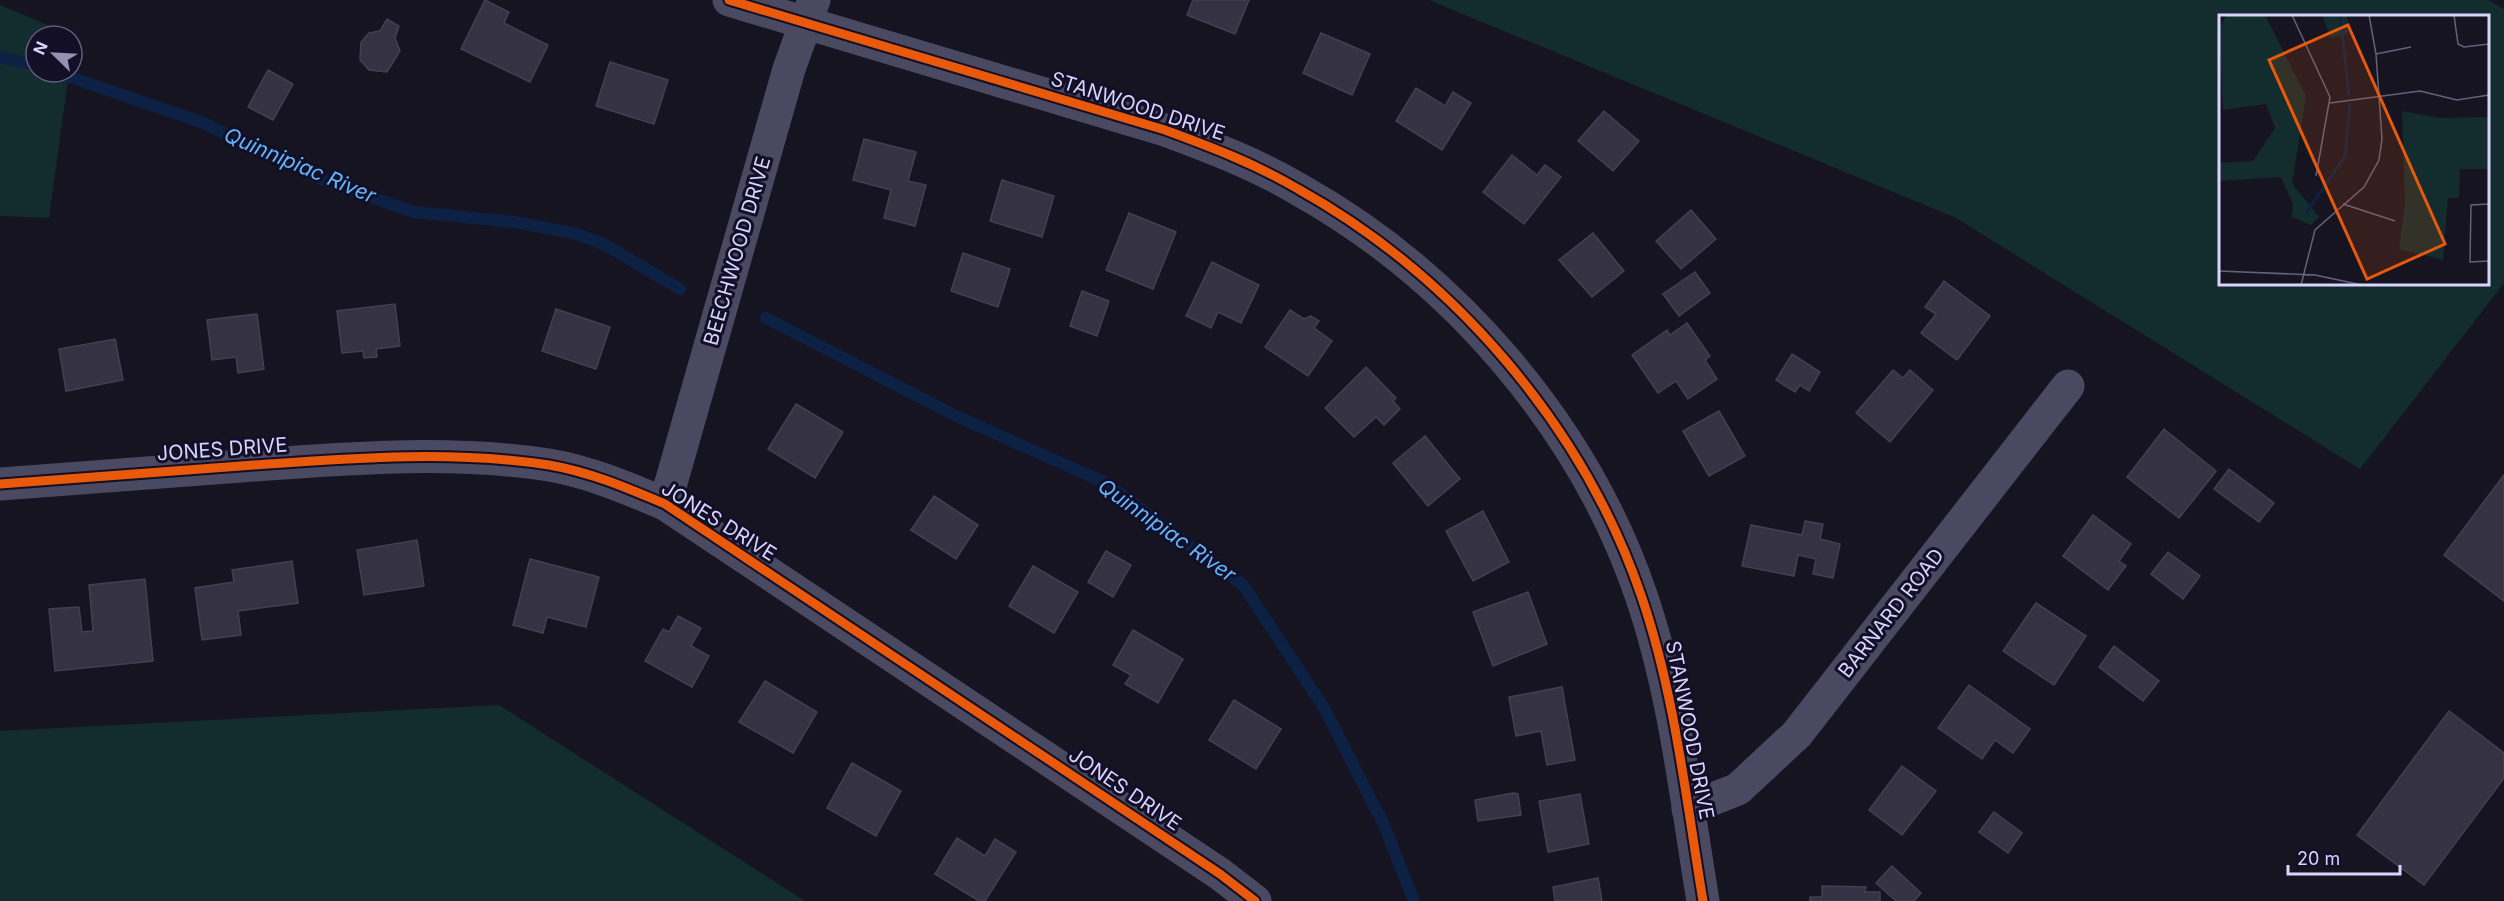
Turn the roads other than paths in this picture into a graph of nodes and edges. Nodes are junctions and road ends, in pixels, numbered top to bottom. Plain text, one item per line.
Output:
1 (729, 0) edge
2 (809, 11) edge
3 (2068, 386) dead end
4 (0, 484) edge
5 (665, 504) junction
6 (1688, 809) junction
7 (1255, 901) edge
8 (1703, 901) edge

1 - 2 street, STANWOOD DRIVE
2 - 5 street, BEECHWOOD DRIVE
2 - 6 street, STANWOOD DRIVE
3 - 6 street, BARNARD ROAD
4 - 5 street, JONES DRIVE
5 - 7 street, JONES DRIVE
6 - 8 street, STANWOOD DRIVE

